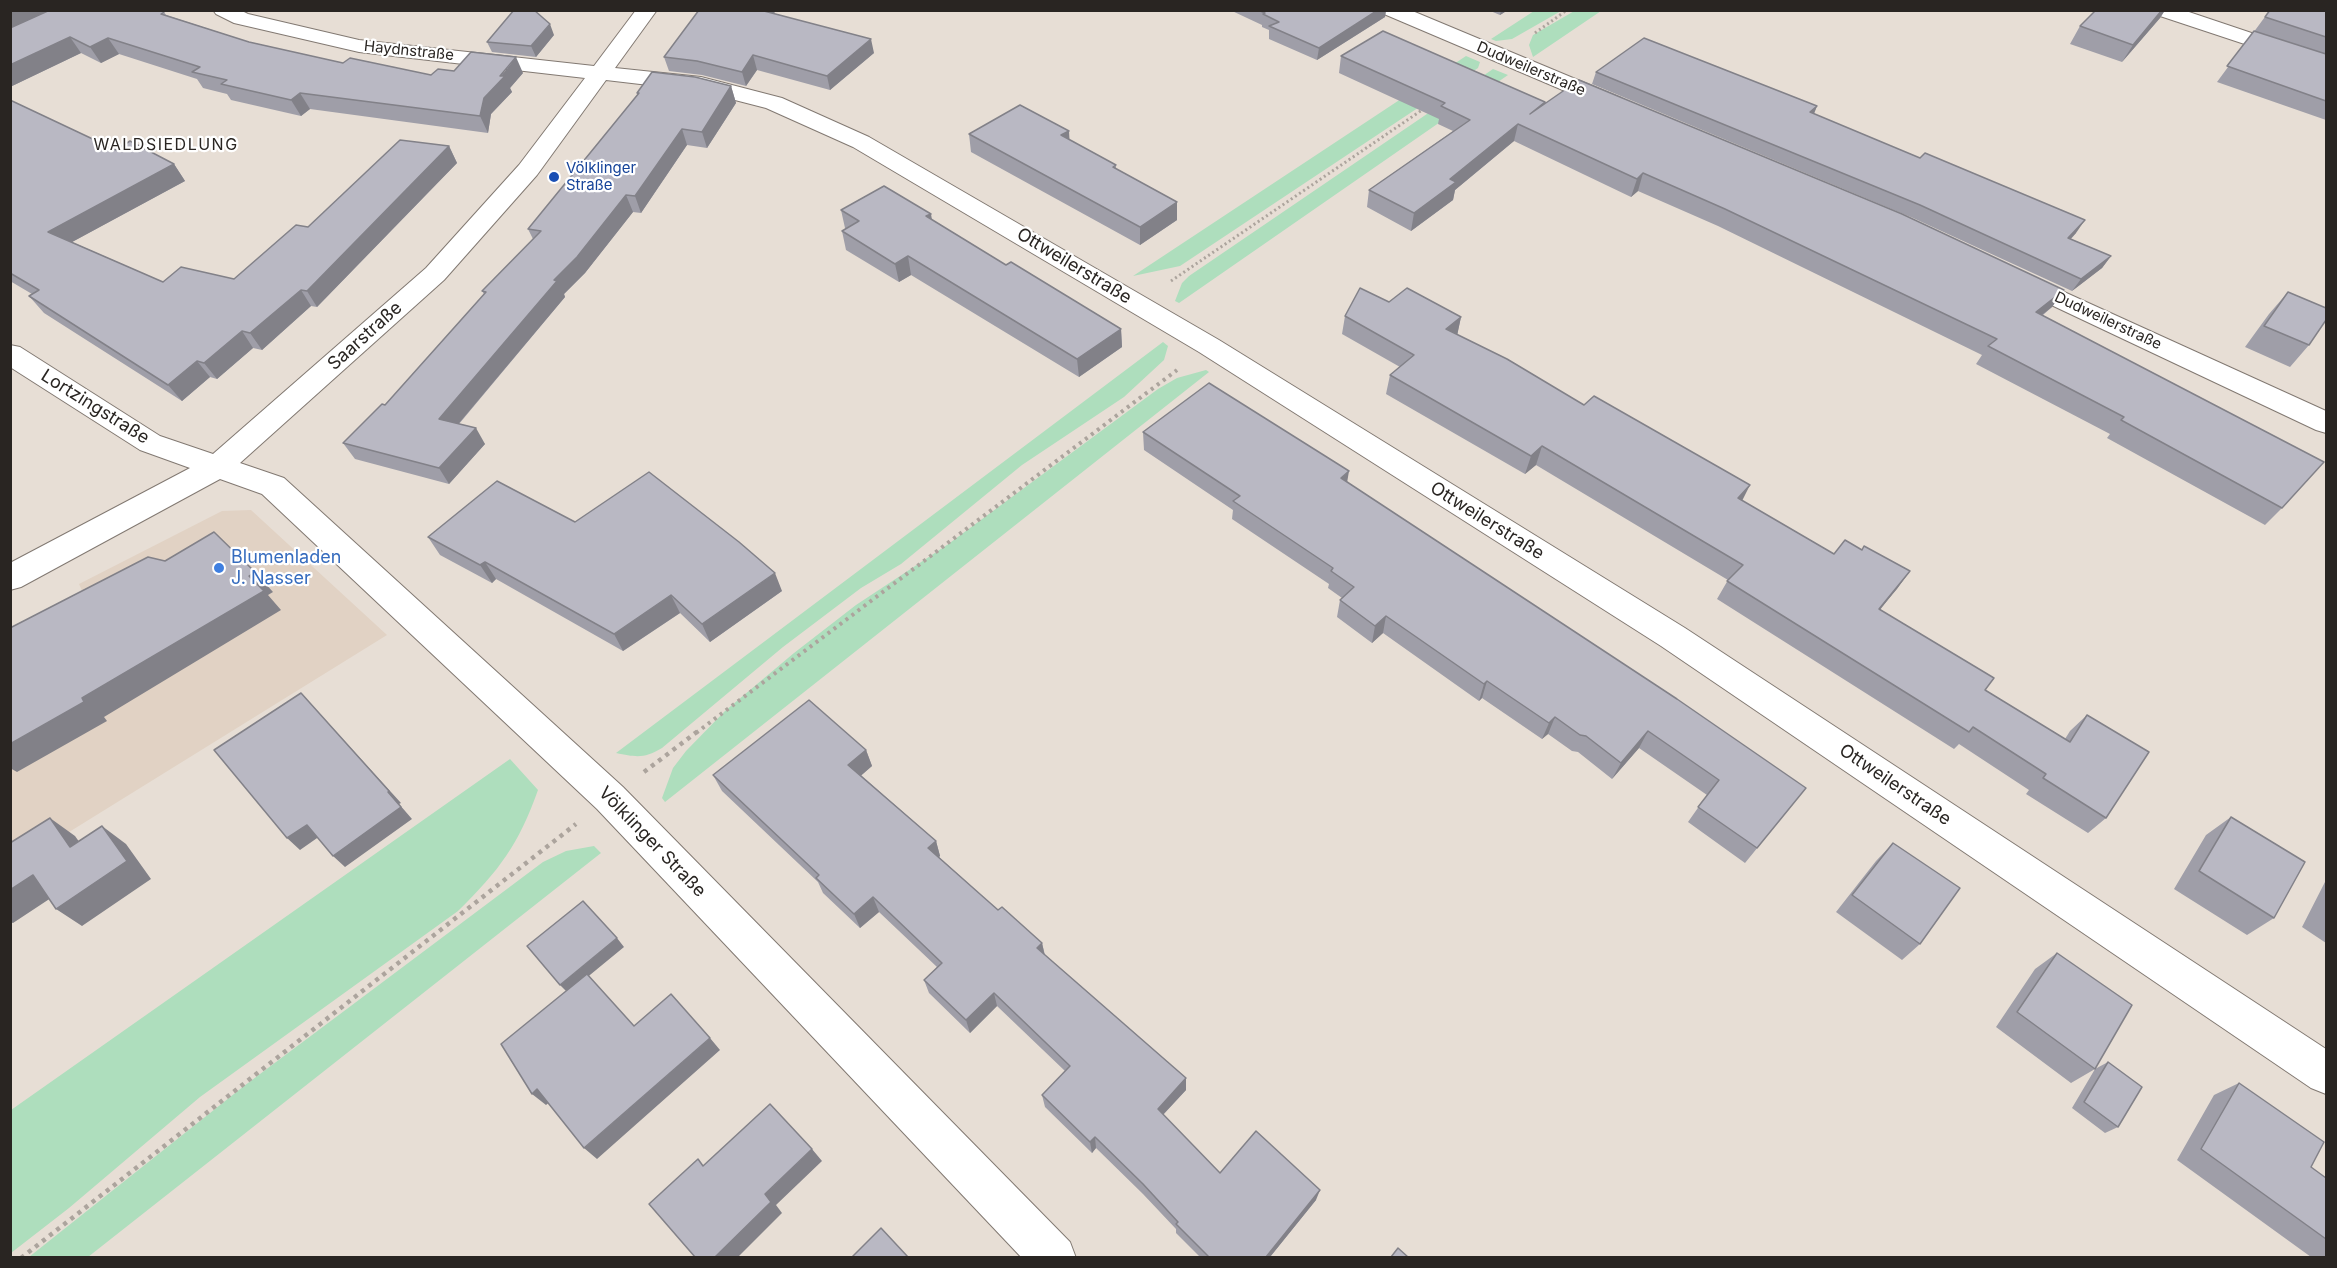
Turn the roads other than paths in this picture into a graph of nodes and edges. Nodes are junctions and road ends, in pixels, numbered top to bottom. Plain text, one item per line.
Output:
1 (223, 10) edge
2 (647, 10) edge
3 (1391, 10) edge
4 (2161, 10) edge
5 (2326, 65) edge
6 (600, 71) junction
7 (1631, 111) edge
8 (2000, 271) edge
9 (10, 354) edge
10 (2326, 423) edge
11 (218, 467) junction
12 (10, 578) edge
13 (2326, 1073) edge
14 (1054, 1257) edge

1 - 6 street, Haydnstraße
2 - 6 street, Saarstraße
3 - 7 street, Dudweilerstraße
4 - 5 street
6 - 11 street, Saarstraße
6 - 13 street, Ottweilerstraße
8 - 10 street, Dudweilerstraße
9 - 11 street, Lortzingstraße
11 - 12 street, Saarstraße
11 - 14 street, Völklinger Straße

